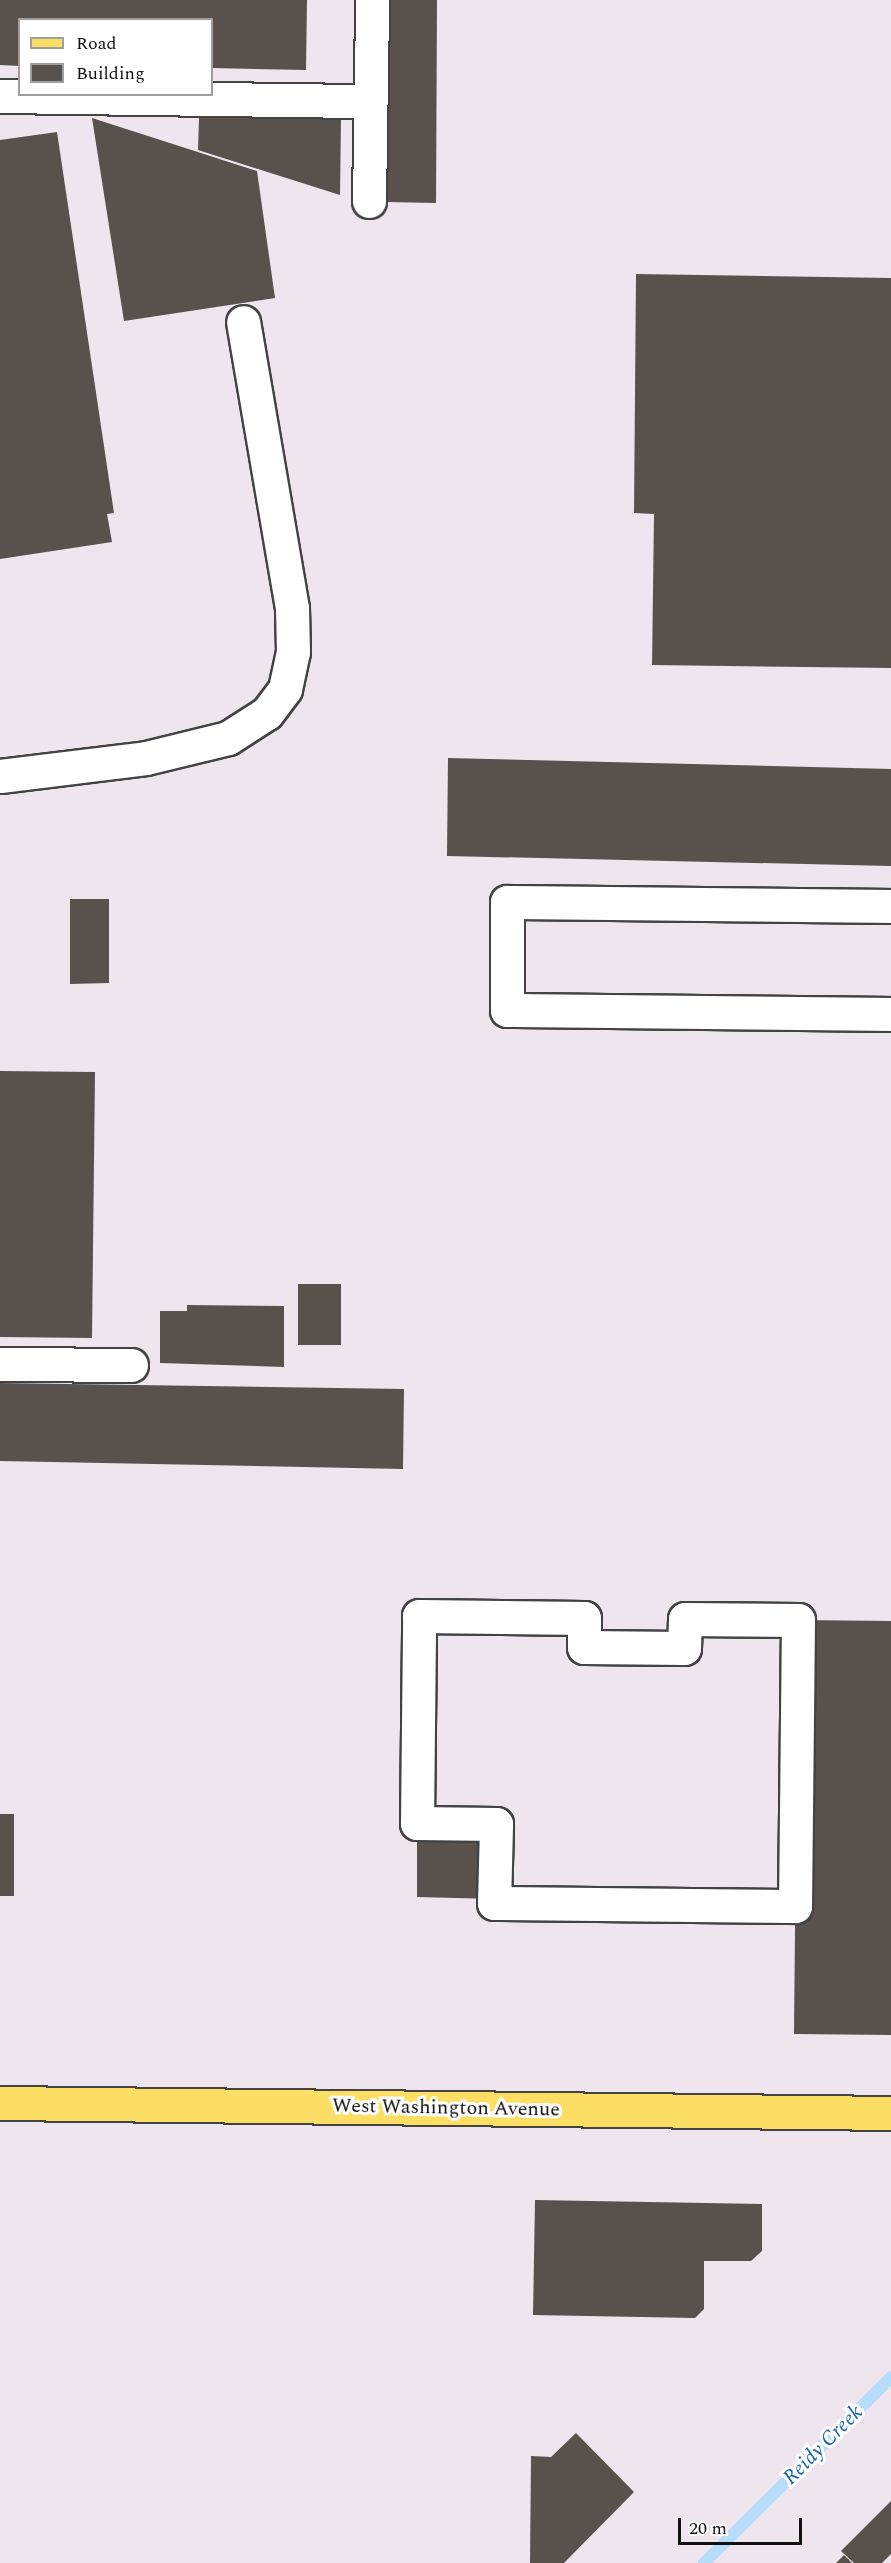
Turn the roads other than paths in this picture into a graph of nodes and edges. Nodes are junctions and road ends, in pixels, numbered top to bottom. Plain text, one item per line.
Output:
1 (372, 0) edge
2 (0, 96) edge
3 (370, 101) junction
4 (369, 201) dead end
5 (243, 322) dead end
6 (0, 777) edge
7 (891, 906) edge
8 (891, 1014) edge
9 (0, 1364) edge
10 (130, 1365) dead end
11 (795, 1906) joint
12 (0, 2103) edge
13 (891, 2113) edge

1 - 3 lane
2 - 3 lane
3 - 4 lane
5 - 6 lane
7 - 8 lane
9 - 10 lane
11 - 11 lane
12 - 13 main road, West Washington Avenue

